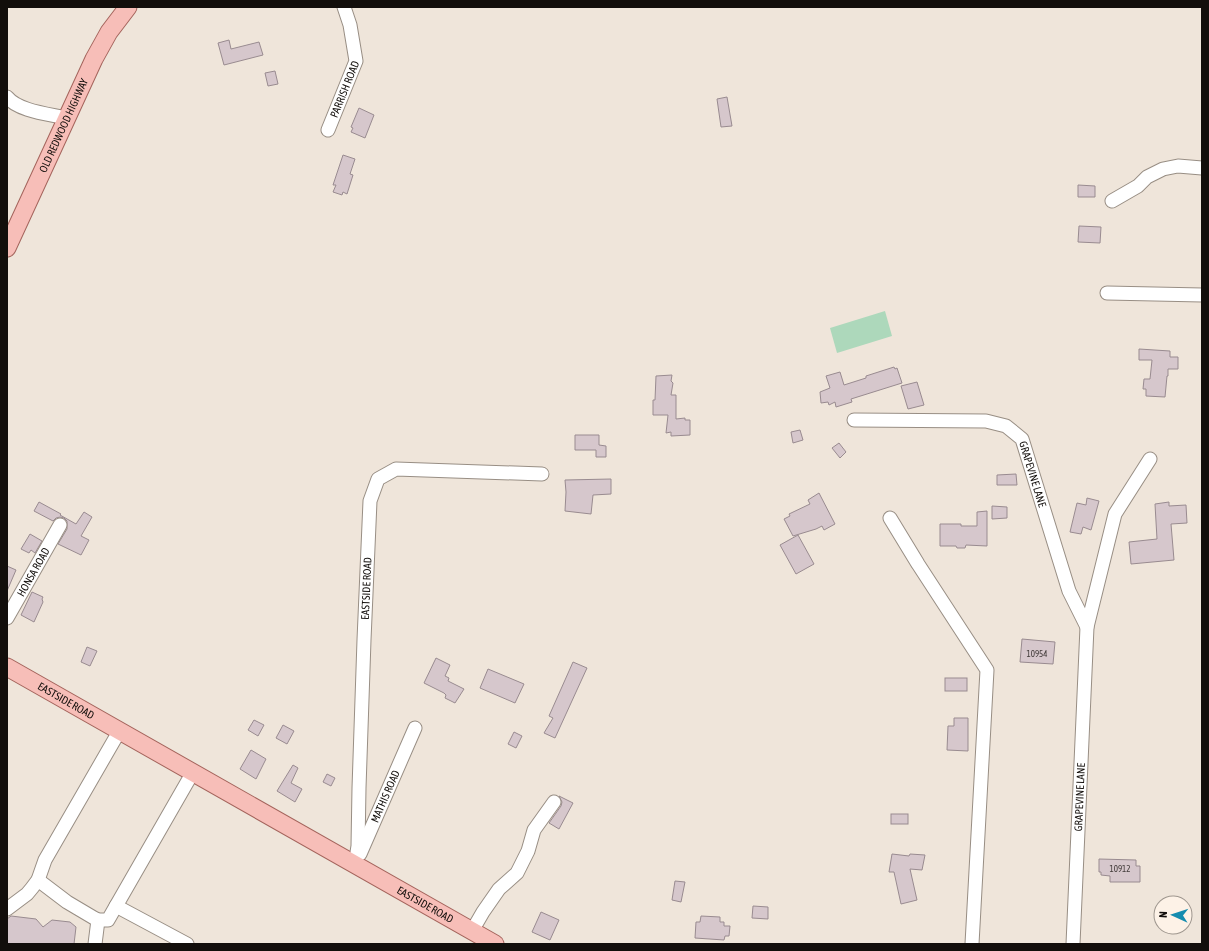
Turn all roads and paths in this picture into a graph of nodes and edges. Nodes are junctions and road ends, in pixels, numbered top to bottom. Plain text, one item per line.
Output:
1 (128, 7) edge
2 (344, 7) edge
3 (7, 97) edge
4 (66, 118) junction
5 (328, 130) dead end
6 (1202, 168) edge
7 (1112, 201) dead end
8 (7, 248) edge
9 (1107, 293) dead end
10 (1202, 295) edge
11 (854, 420) dead end
12 (1150, 459) dead end
13 (542, 474) dead end
14 (890, 518) dead end
15 (60, 525) dead end
16 (7, 618) edge
17 (1087, 627) junction
18 (7, 667) edge
19 (415, 728) dead end
20 (120, 730) junction
21 (193, 772) junction
22 (554, 802) dead end
23 (355, 865) junction
24 (38, 880) junction
25 (116, 906) junction
26 (7, 909) edge
27 (98, 920) junction
28 (472, 931) junction
29 (95, 944) edge
30 (187, 944) edge
31 (495, 944) edge
32 (972, 944) edge
33 (1073, 944) edge

1 - 4 main road, OLD REDWOOD HIGHWAY
2 - 5 street, PARRISH ROAD
3 - 4 street
4 - 8 main road, OLD REDWOOD HIGHWAY
6 - 7 street
9 - 10 street
11 - 17 street, GRAPEVINE LANE
12 - 17 street, GRAPEVINE LANE
13 - 23 street, EASTSIDE ROAD
14 - 32 street
15 - 16 street, HONSA ROAD
17 - 33 street, GRAPEVINE LANE
18 - 20 main road, EASTSIDE ROAD
19 - 23 street, MATHIS ROAD
20 - 21 main road, EASTSIDE ROAD
20 - 24 street
21 - 23 main road, EASTSIDE ROAD
21 - 25 street
22 - 28 street
23 - 28 main road, EASTSIDE ROAD
24 - 26 street
24 - 27 street
25 - 27 street
25 - 30 street
27 - 29 street
28 - 31 main road, EASTSIDE ROAD

